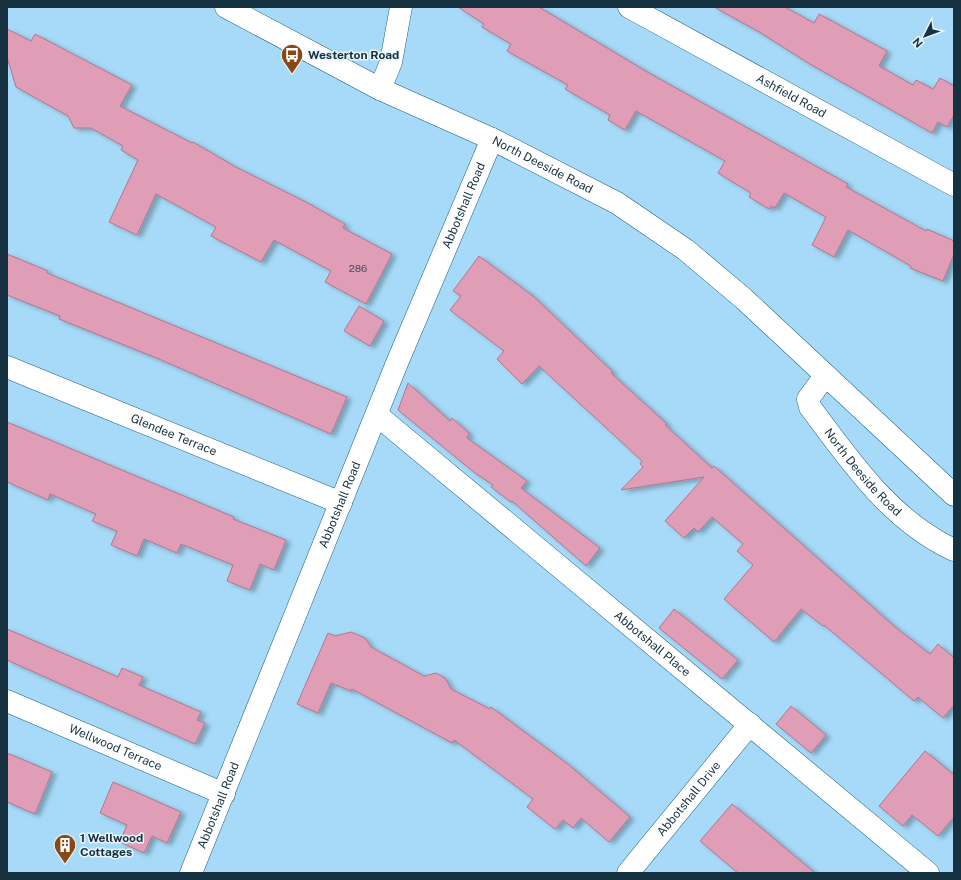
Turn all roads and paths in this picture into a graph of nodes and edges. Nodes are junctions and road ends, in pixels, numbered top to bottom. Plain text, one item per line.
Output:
1 (226, 7) edge
2 (401, 7) edge
3 (629, 7) edge
4 (380, 88) junction
5 (492, 139) junction
6 (954, 185) edge
7 (7, 367) edge
8 (825, 376) junction
9 (377, 415) junction
10 (954, 495) edge
11 (341, 503) junction
12 (954, 550) edge
13 (7, 701) edge
14 (750, 724) junction
15 (224, 794) junction
16 (191, 873) edge
17 (628, 873) edge
18 (928, 873) edge

1 - 4 street, North Deeside Road
2 - 4 street
3 - 6 street, Ashfield Road
4 - 5 street, North Deeside Road
5 - 8 street, North Deeside Road
5 - 9 street, Abbotshall Road
7 - 11 street, Glendee Terrace
8 - 10 street, North Deeside Road
8 - 12 street, North Deeside Road
9 - 11 street, Abbotshall Road
9 - 14 street, Abbotshall Place
11 - 15 street, Abbotshall Road
13 - 15 street, Wellwood Terrace
14 - 17 street, Abbotshall Drive
14 - 18 street, Abbotshall Place
15 - 16 street, Abbotshall Road

